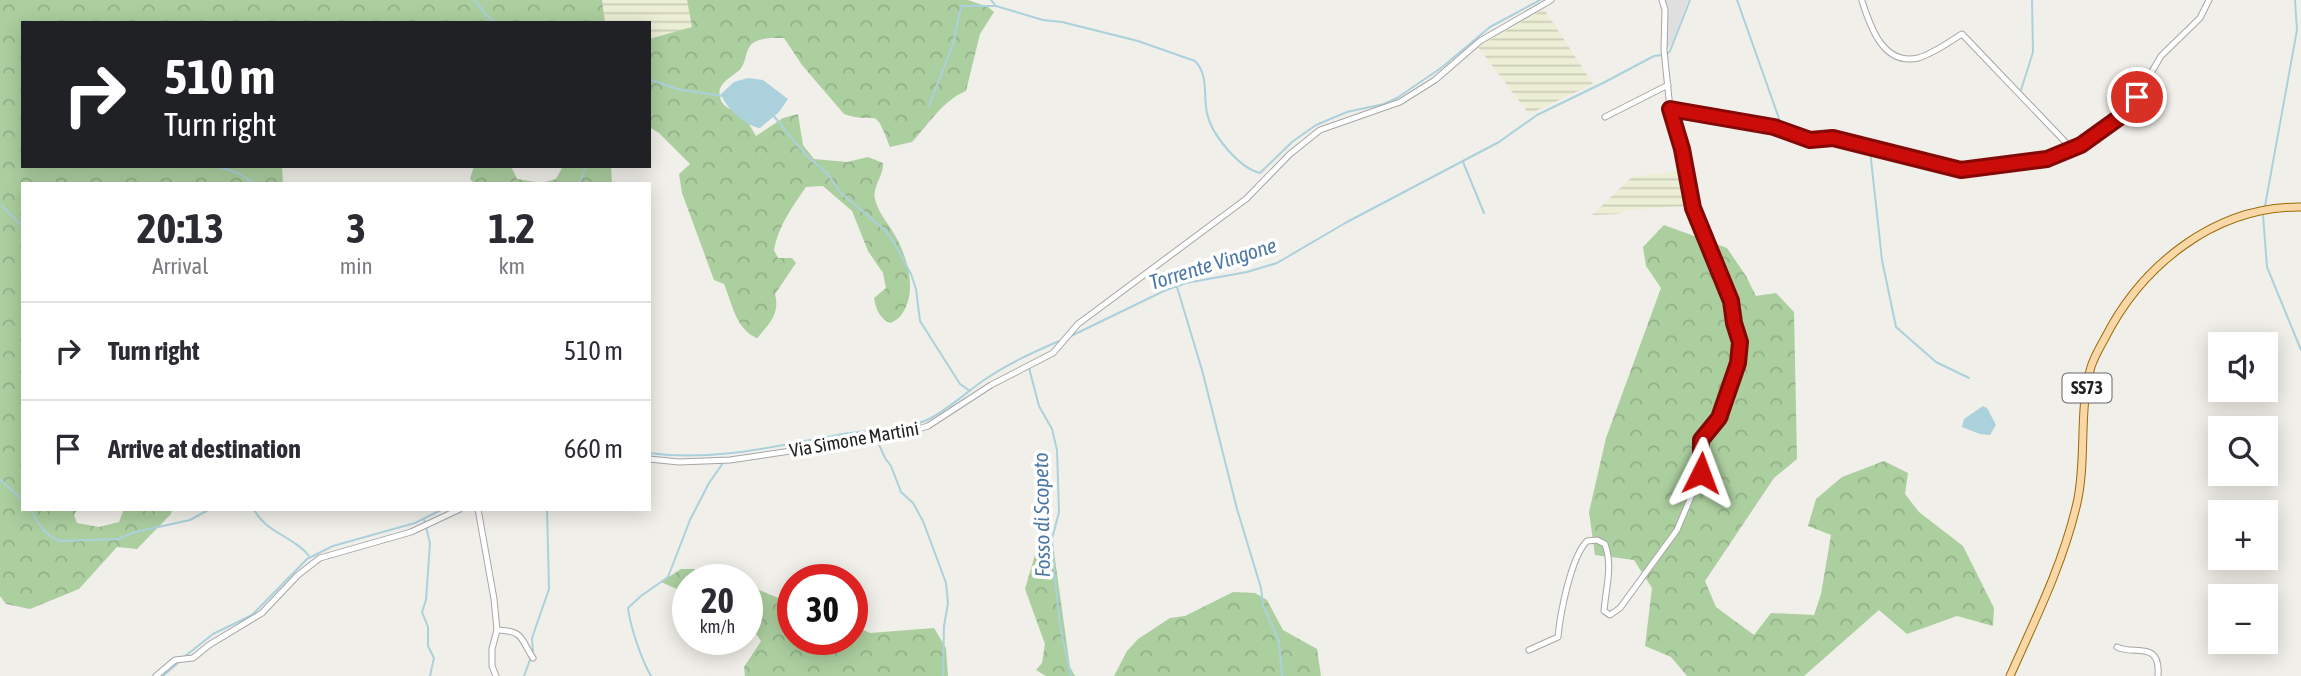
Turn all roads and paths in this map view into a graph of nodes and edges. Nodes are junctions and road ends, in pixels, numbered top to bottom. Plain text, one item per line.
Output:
1 (1551, 0) edge
2 (1662, 0) edge
3 (2209, 0) edge
4 (1862, 1) edge
5 (1668, 85) junction
6 (1670, 109) junction
7 (1605, 117) dead end
8 (2072, 149) junction
9 (2301, 207) edge
10 (651, 458) edge
11 (456, 511) edge
12 (478, 511) edge
13 (496, 630) junction
14 (2117, 647) dead end
15 (1529, 650) dead end
16 (532, 656) dead end
17 (156, 676) edge
18 (496, 676) edge
19 (2010, 676) edge
20 (2158, 676) edge

1 - 10 street, Via Simone Martini
2 - 5 street
3 - 8 street
4 - 8 street
5 - 6 street
5 - 7 street
6 - 8 street
6 - 15 street
9 - 19 main road, SS73
11 - 17 street
12 - 13 street
13 - 16 street
13 - 18 street
14 - 20 street

